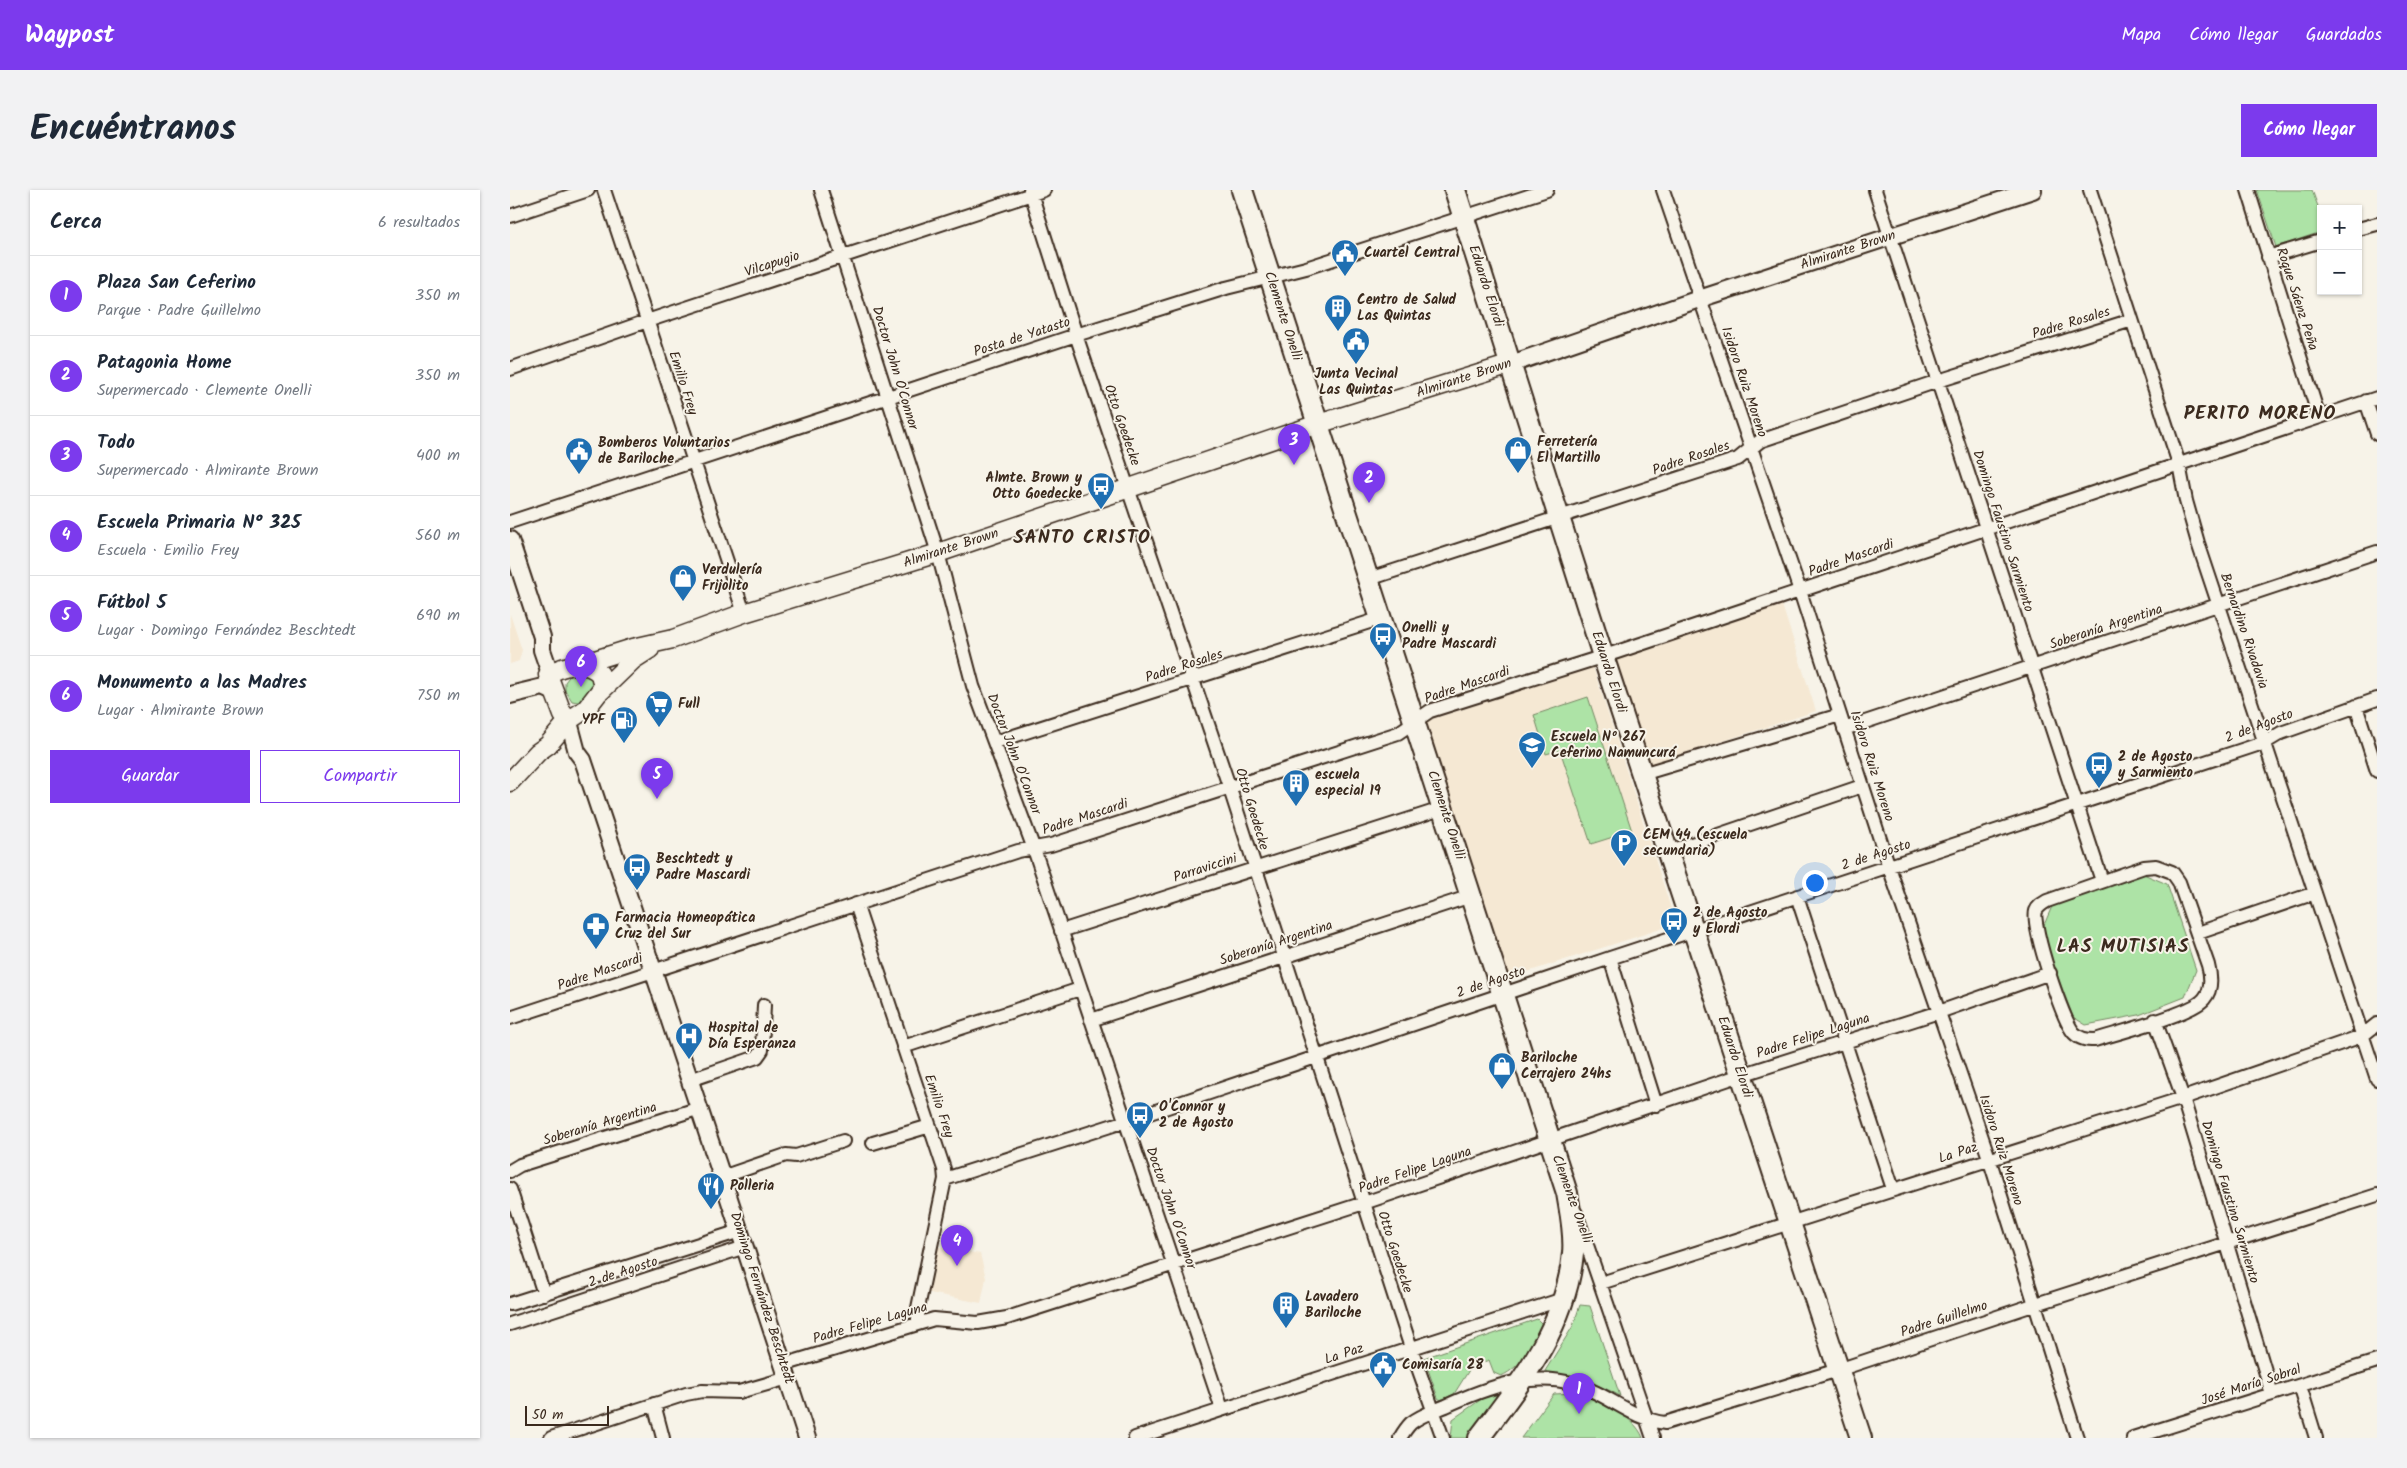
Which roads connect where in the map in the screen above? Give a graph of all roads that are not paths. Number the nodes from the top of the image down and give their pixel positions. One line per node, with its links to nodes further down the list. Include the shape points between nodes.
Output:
1 (588, 190): 14 (street)
2 (604, 190): 25 (street, Emilio Frey)
3 (821, 190): 20 (street, Doctor John O'Connor)
4 (1044, 190): 13 (street, Vilcapugio)
5 (1242, 190): 22 (main road, Clemente Onelli)
6 (1455, 190): 15 (main road, Eduardo Elordi)
7 (1547, 190): 15 (street, Posta de Yatasto)
8 (1663, 190): 23 (street, Isidoro Ruiz Moreno)
9 (1875, 190): 18 (street, Domingo Faustino Sarmiento)
10 (2033, 190): 18 (street, Almirante Brown)
11 (2090, 190): 24 (street, Bernardino Rivadavia)
12 (2248, 190): 21 (street, Roque Sáenz Peña)
13 (1031, 192): 20 (street, Vilcapugio); 26 (street, Otto Goedecke)
14 (510, 216)
15 (1464, 217): 22 (street, Posta de Yatasto); 27 (main road, Eduardo Elordi)
16 (2377, 224): 17 (street)
17 (2362, 228)
18 (1891, 236): 23 (street, Almirante Brown); 29 (street, Domingo Faustino Sarmiento)
19 (2317, 242): 21 (street)
20 (844, 257): 25 (street, Vilcapugio); 30 (street, Doctor John O'Connor)
21 (2268, 257): 32 (street, Roque Sáenz Peña)
22 (1271, 278): 26 (street, Posta de Yatasto, via 1226,288); 33 (main road, Clemente Onelli)
23 (1699, 299): 27 (street, Almirante Brown); 35 (street, Isidoro Ruiz Moreno)
24 (2132, 320): 29 (street, Padre Rosales); 37 (street, Bernardino Rivadavia)
25 (648, 321): 28 (street, Vilcapugio); 36 (street, Emilio Frey)
26 (1076, 335): 30 (street, Posta de Yatasto); 38 (street, Otto Goedecke)
27 (1511, 364): 33 (main road, Almirante Brown); 39 (main road, Eduardo Elordi)
28 (510, 369)
29 (1938, 381): 35 (street, Padre Rosales, via 1760,442); 41 (street, Domingo Faustino Sarmiento)
30 (888, 397): 36 (street, Posta de Yatasto); 44 (street, Doctor John O'Connor)
31 (2372, 400): 32 (street, Padre Mascardi); 34 (street)
32 (2319, 417): 37 (street, Padre Mascardi)
33 (1318, 424): 38 (main road, Almirante Brown); 45 (main road, Clemente Onelli)
34 (2377, 434)
35 (1751, 449): 39 (street, Padre Rosales, via 1738,459); 46 (street, Isidoro Ruiz Moreno)
36 (693, 460): 40 (street, Posta de Yatasto); 48 (street, Emilio Frey)
37 (2179, 464): 41 (street, Padre Mascardi); 47 (street, Bernardino Rivadavia, via 2189,510)
38 (1128, 490): 44 (main road, Almirante Brown); 55 (street, Otto Goedecke)
39 (1559, 518): 45 (street, Padre Rosales); 52 (main road, Eduardo Elordi)
40 (510, 522)
41 (1986, 527): 46 (street, Padre Mascardi); 54 (street, Domingo Faustino Sarmiento)
42 (510, 540): 50 (street)
43 (2377, 552): 47 (street, Soberanía Argentina)
44 (938, 553): 48 (main road, Almirante Brown); 67 (street, Doctor John O'Connor, via 973,686)
45 (1369, 579): 49 (main road, Clemente Onelli)
46 (1800, 591): 52 (street, Padre Mascardi); 63 (street, Isidoro Ruiz Moreno)
47 (2220, 604): 54 (street, Soberanía Argentina); 68 (street, Bernardino Rivadavia)
48 (744, 613): 51 (main road, Almirante Brown)
49 (1382, 618): 55 (street, Padre Rosales); 65 (main road, Clemente Onelli)
50 (542, 637): 53 (street, via 555,658); 56 (street, via 542,650)
51 (666, 641): 53 (main road, Almirante Brown); 58 (main road, Almirante Brown, via 633,660)
52 (1603, 656): 65 (street, Padre Mascardi, via 1430,711); 71 (main road, Eduardo Elordi)
53 (576, 665): 56 (main road, Almirante Brown); 58 (main road, via 591,667 600,674)
54 (2031, 668): 66 (street, Soberanía Argentina); 75 (street, Domingo Faustino Sarmiento)
55 (1193, 679): 67 (street, Padre Rosales); 73 (street, Otto Goedecke)
56 (551, 680): 57 (street); 59 (street, via 543,687); 64 (main road)
57 (510, 690)
58 (601, 691): 62 (main road, Almirante Brown)
59 (510, 695)
60 (2377, 699): 61 (street, 2 de Agosto)
61 (2356, 706): 68 (street, 2 de Agosto, via 2281,733); 70 (street)
62 (586, 709): 64 (main road, Almirante Brown); 69 (street, Domingo Fernández Beschtedt, via 579,729)
63 (1840, 715): 66 (street, Isidoro Ruiz Moreno); 71 (street)
64 (567, 719): 69 (street, Domingo Fernández Beschtedt, via 577,752); 72 (main road, Almirante Brown)
65 (1416, 722): 73 (street, Padre Mascardi, via 1398,733); 76 (main road, Clemente Onelli)
66 (1844, 729): 74 (street, Isidoro Ruiz Moreno)
67 (995, 742): 77 (street, Doctor John O'Connor)
68 (2266, 742): 75 (street, 2 de Agosto); 82 (street, Bernardino Rivadavia)
69 (583, 760): 91 (street, Domingo Fernández Beschtedt)
70 (2377, 771)
71 (1642, 774): 78 (main road, Eduardo Elordi)
72 (510, 782)
73 (1229, 786): 77 (street, Padre Mascardi); 80 (street, Otto Goedecke)
74 (1862, 786): 78 (street); 79 (street, Isidoro Ruiz Moreno)
75 (2077, 804): 79 (street, 2 de Agosto); 81 (street, Domingo Faustino Sarmiento)
76 (1444, 808): 80 (street, Parraviccini); 83 (main road, Clemente Onelli)
77 (1034, 848): 85 (street, Padre Mascardi); 86 (street, Doctor John O'Connor)
78 (1668, 852): 87 (main road, Eduardo Elordi)
79 (1889, 867): 84 (street, 2 de Agosto); 96 (street, Isidoro Ruiz Moreno)
80 (1254, 868): 86 (street, Parraviccini); 89 (street, Otto Goedecke)
81 (2102, 881): 88 (street, via 2144,867 2165,868 2179,882); 92 (street, via 2047,901 2036,911 2036,930)
82 (2315, 893): 88 (street); 101 (street, Bernardino Rivadavia)
83 (1472, 896): 89 (street, Soberanía Argentina); 94 (main road, Clemente Onelli)
84 (1796, 896): 87 (street, 2 de Agosto); 102 (street)
85 (856, 904): 91 (street, Padre Mascardi); 103 (street, Emilio Frey)
86 (1062, 931): 93 (street, Doctor John O'Connor)
87 (1694, 932): 90 (street, 2 de Agosto); 105 (main road, Eduardo Elordi)
88 (2198, 933): 99 (street, via 2211,976 2209,991 2197,1006)
89 (1284, 956): 98 (street, Soberanía Argentina); 104 (street, Otto Goedecke)
90 (1610, 958): 94 (street, 2 de Agosto); 109 (street)
91 (653, 970): 97 (street, Padre Mascardi); 107 (street, Domingo Fernández Beschtedt)
92 (2050, 973): 96 (street, Padre Felipe Laguna); 99 (street, via 2069,1027 2080,1038 2094,1040)
93 (1080, 988): 98 (street, Doctor John O'Connor); 103 (street)
94 (1504, 994): 104 (street, 2 de Agosto); 113 (main road, Clemente Onelli)
95 (764, 1005): 107 (street, via 762,1050 757,1057)
96 (1939, 1012): 102 (street, Padre Felipe Laguna); 116 (street, Isidoro Ruiz Moreno)
97 (510, 1018)
98 (1090, 1020): 111 (street, Doctor John O'Connor)
99 (2155, 1020): 108 (street, Domingo Faustino Sarmiento)
100 (2377, 1024): 101 (street, La Paz)
101 (2362, 1036): 106 (street, Bernardino Rivadavia); 108 (street, La Paz)
102 (1844, 1042): 105 (street, Padre Felipe Laguna); 121 (street)
103 (903, 1047): 112 (street, Emilio Frey)
104 (1316, 1057): 111 (street, 2 de Agosto); 124 (street, Otto Goedecke)
105 (1741, 1075): 109 (street, Padre Felipe Laguna); 125 (main road, Eduardo Elordi)
106 (2377, 1079)
107 (690, 1080): 110 (street, Domingo Fernández Beschtedt)
108 (2183, 1098): 116 (street, La Paz); 127 (street, Domingo Faustino Sarmiento)
109 (1656, 1105): 113 (street, Padre Felipe Laguna)
110 (700, 1108): 117 (street, Soberanía Argentina, via 520,1165); 118 (street, Domingo Fernández Beschtedt)
111 (1126, 1121): 119 (street, 2 de Agosto); 129 (street, Doctor John O'Connor)
112 (930, 1126): 115 (street); 119 (street, Emilio Frey)
113 (1551, 1140): 122 (main road, Clemente Onelli); 124 (street, Padre Felipe Laguna)
114 (844, 1141): 118 (street, via 796,1156 786,1155)
115 (873, 1143)
116 (1989, 1158): 121 (street, La Paz); 134 (street, Isidoro Ruiz Moreno)
117 (510, 1171)
118 (722, 1176): 126 (street, Domingo Fernández Beschtedt)
119 (945, 1179): 135 (street, Emilio Frey, via 918,1308)
120 (510, 1189): 131 (street)
121 (1893, 1189): 125 (street, La Paz)
122 (1567, 1193): 130 (street, Clemente Onelli, via 1581,1222); 132 (main road, via 1573,1252)
123 (2377, 1195): 127 (street, Padre Guillelmo)
124 (1364, 1204): 129 (street, Padre Felipe Laguna); 137 (street, Otto Goedecke)
125 (1790, 1222): 130 (street, La Paz); 139 (main road, Eduardo Elordi)
126 (740, 1231): 128 (street, Domingo Fernández Beschtedt); 131 (street, 2 de Agosto)
127 (2228, 1244): 134 (street, Padre Guillelmo); 143 (street, Domingo Faustino Sarmiento)
128 (746, 1247): 136 (street, 2 de Agosto); 140 (street, Domingo Fernández Beschtedt)
129 (1174, 1263): 135 (street, Padre Felipe Laguna, via 1007,1318 978,1323 945,1319); 145 (street, Doctor John O'Connor)
130 (1601, 1283): 147 (street, Clemente Onelli)
131 (544, 1294): 133 (street, 2 de Agosto)
132 (1563, 1299): 137 (street, La Paz); 141 (main road, via 1544,1346)
133 (510, 1304)
134 (2036, 1304): 139 (street, Padre Guillelmo); 158 (street, Isidoro Ruiz Moreno)
135 (918, 1323): 140 (street, Padre Felipe Laguna)
136 (510, 1324)
137 (1410, 1348): 145 (street, La Paz); 146 (street, Otto Goedecke)
138 (2377, 1361): 142 (street, José María Sobral)
139 (1838, 1370): 147 (street, Padre Guillelmo, via 1665,1423); 157 (main road, Eduardo Elordi)
140 (786, 1372): 144 (street, Padre Felipe Laguna, via 748,1391 702,1391); 151 (street, Domingo Fernández Beschtedt)
141 (1522, 1381): 146 (street, Padre Guillelmo, via 1482,1390); 147 (street, Padre Guillelmo, via 1559,1380 1575,1384); 155 (main road)
142 (2300, 1386): 143 (street, José María Sobral); 160 (street)
143 (2272, 1394): 148 (street, José María Sobral)
144 (654, 1404): 149 (street, Padre Felipe Laguna); 150 (street)
145 (1222, 1409): 152 (street, La Paz)
146 (1434, 1411): 153 (street, Padre Guillelmo, via 1410,1424); 154 (street, Otto Goedecke)
147 (1648, 1421): 156 (street, Clemente Onelli)
148 (2148, 1436): 159 (street, José María Sobral)
149 (551, 1438)
150 (663, 1438)
151 (807, 1438)
152 (1135, 1438)
153 (1400, 1438)
154 (1443, 1438)
155 (1479, 1438)
156 (1653, 1438)
157 (1861, 1438)
158 (2077, 1438)
159 (2133, 1438)
160 (2316, 1438)

